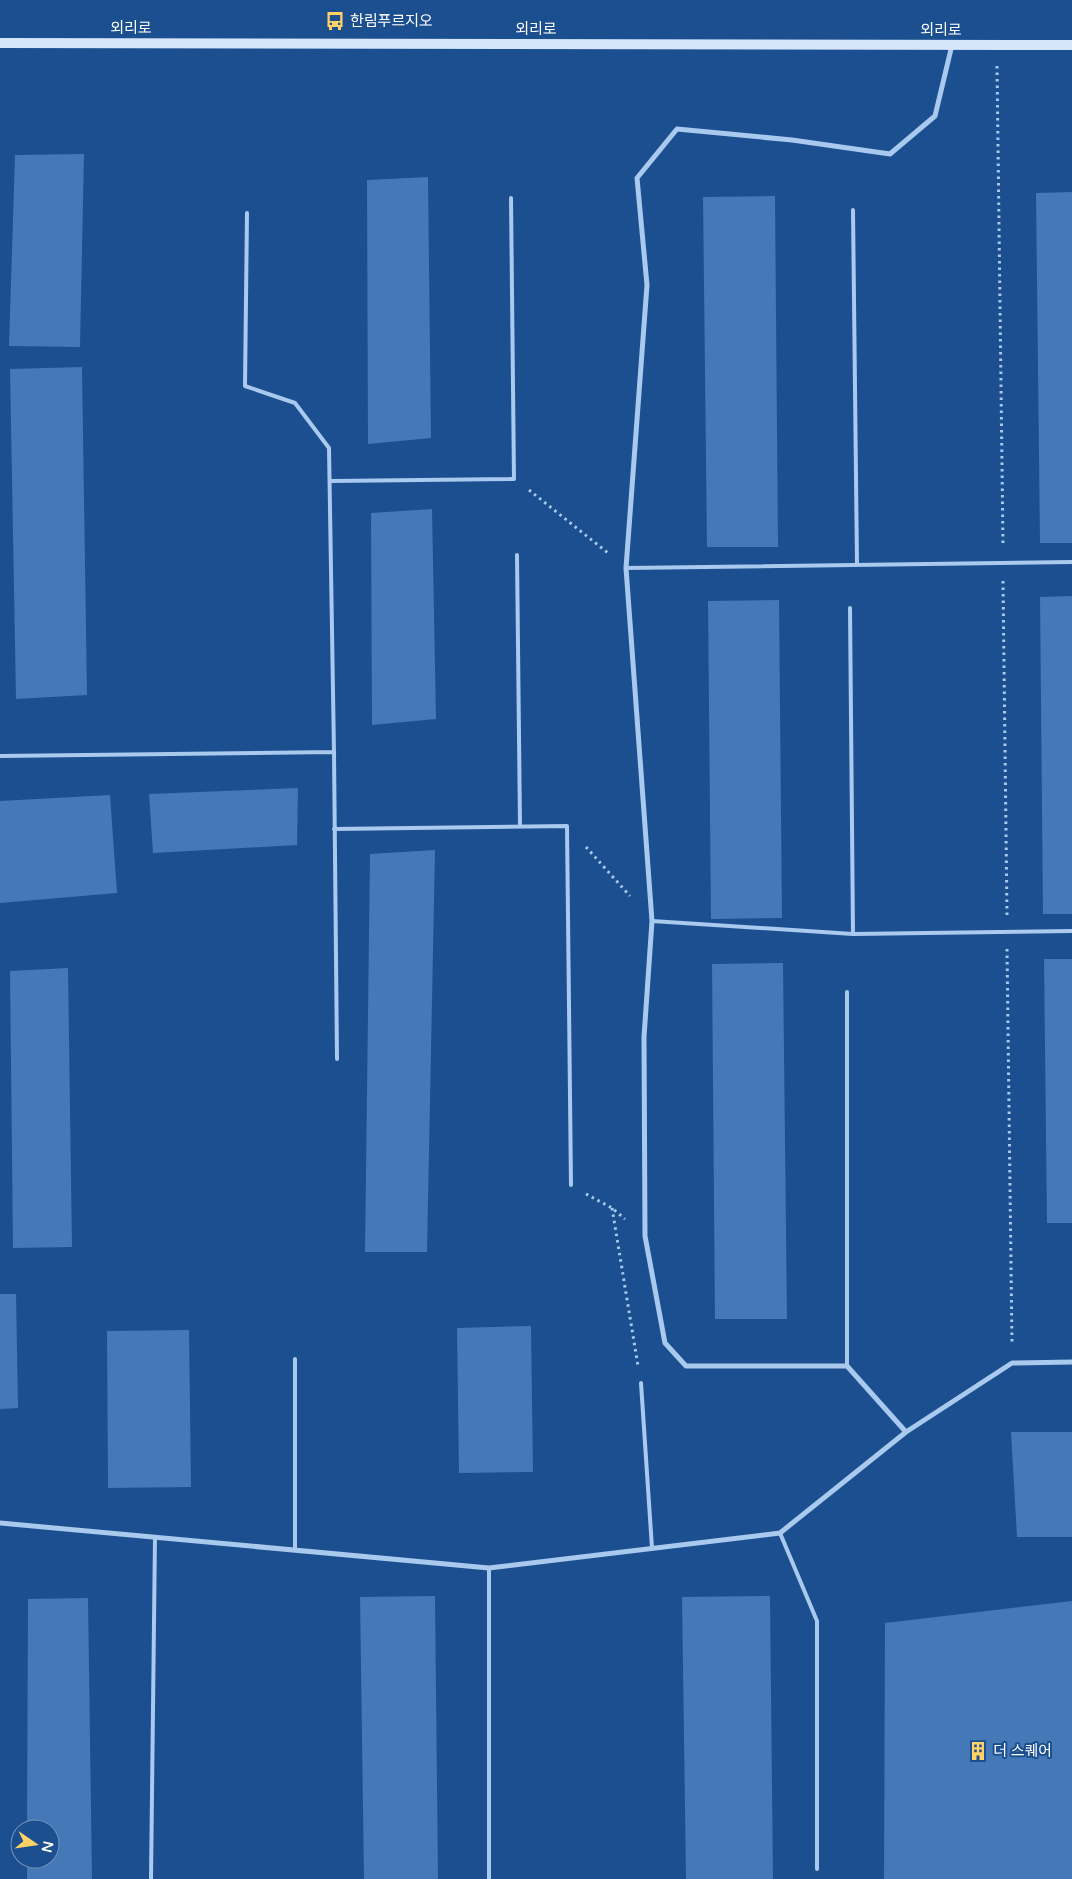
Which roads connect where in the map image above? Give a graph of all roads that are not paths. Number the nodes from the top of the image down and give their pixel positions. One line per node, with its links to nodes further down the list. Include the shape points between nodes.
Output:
1 (0, 43): 2 (street, 외리로)
2 (952, 45): 3 (street, 외리로); 11 (street, via 935,116 890,154 792,140 677,130 637,178 647,285)
3 (1072, 46)
4 (511, 198): 7 (lane, via 514,479)
5 (853, 210): 10 (lane)
6 (247, 213): 7 (lane, via 245,386 295,403 329,448)
7 (330, 481): 13 (lane)
8 (517, 555): 15 (lane)
9 (1072, 562): 10 (lane)
10 (857, 565): 11 (lane)
11 (626, 568): 17 (street)
12 (850, 608): 19 (lane)
13 (334, 752): 14 (lane); 16 (lane)
14 (0, 756)
15 (520, 826): 16 (lane); 22 (lane, via 567,826)
16 (334, 829): 21 (lane)
17 (652, 920): 19 (lane); 25 (street, via 644,1037 645,1236 665,1343 686,1366)
18 (1072, 931): 19 (lane)
19 (853, 934)
20 (848, 992): 25 (lane)
21 (337, 1059)
22 (571, 1184)
23 (295, 1359): 32 (lane)
24 (1072, 1362): 27 (street, via 1012,1363)
25 (847, 1366): 27 (street)
26 (641, 1382): 31 (lane)
27 (906, 1432): 29 (street)
28 (0, 1523): 30 (street)
29 (780, 1533): 31 (street); 34 (lane, via 817,1621)
30 (155, 1537): 32 (street); 35 (lane)
31 (652, 1548): 33 (street)
32 (295, 1550): 33 (street)
33 (489, 1568): 36 (lane)
34 (817, 1868)
35 (151, 1879)
36 (489, 1879)

